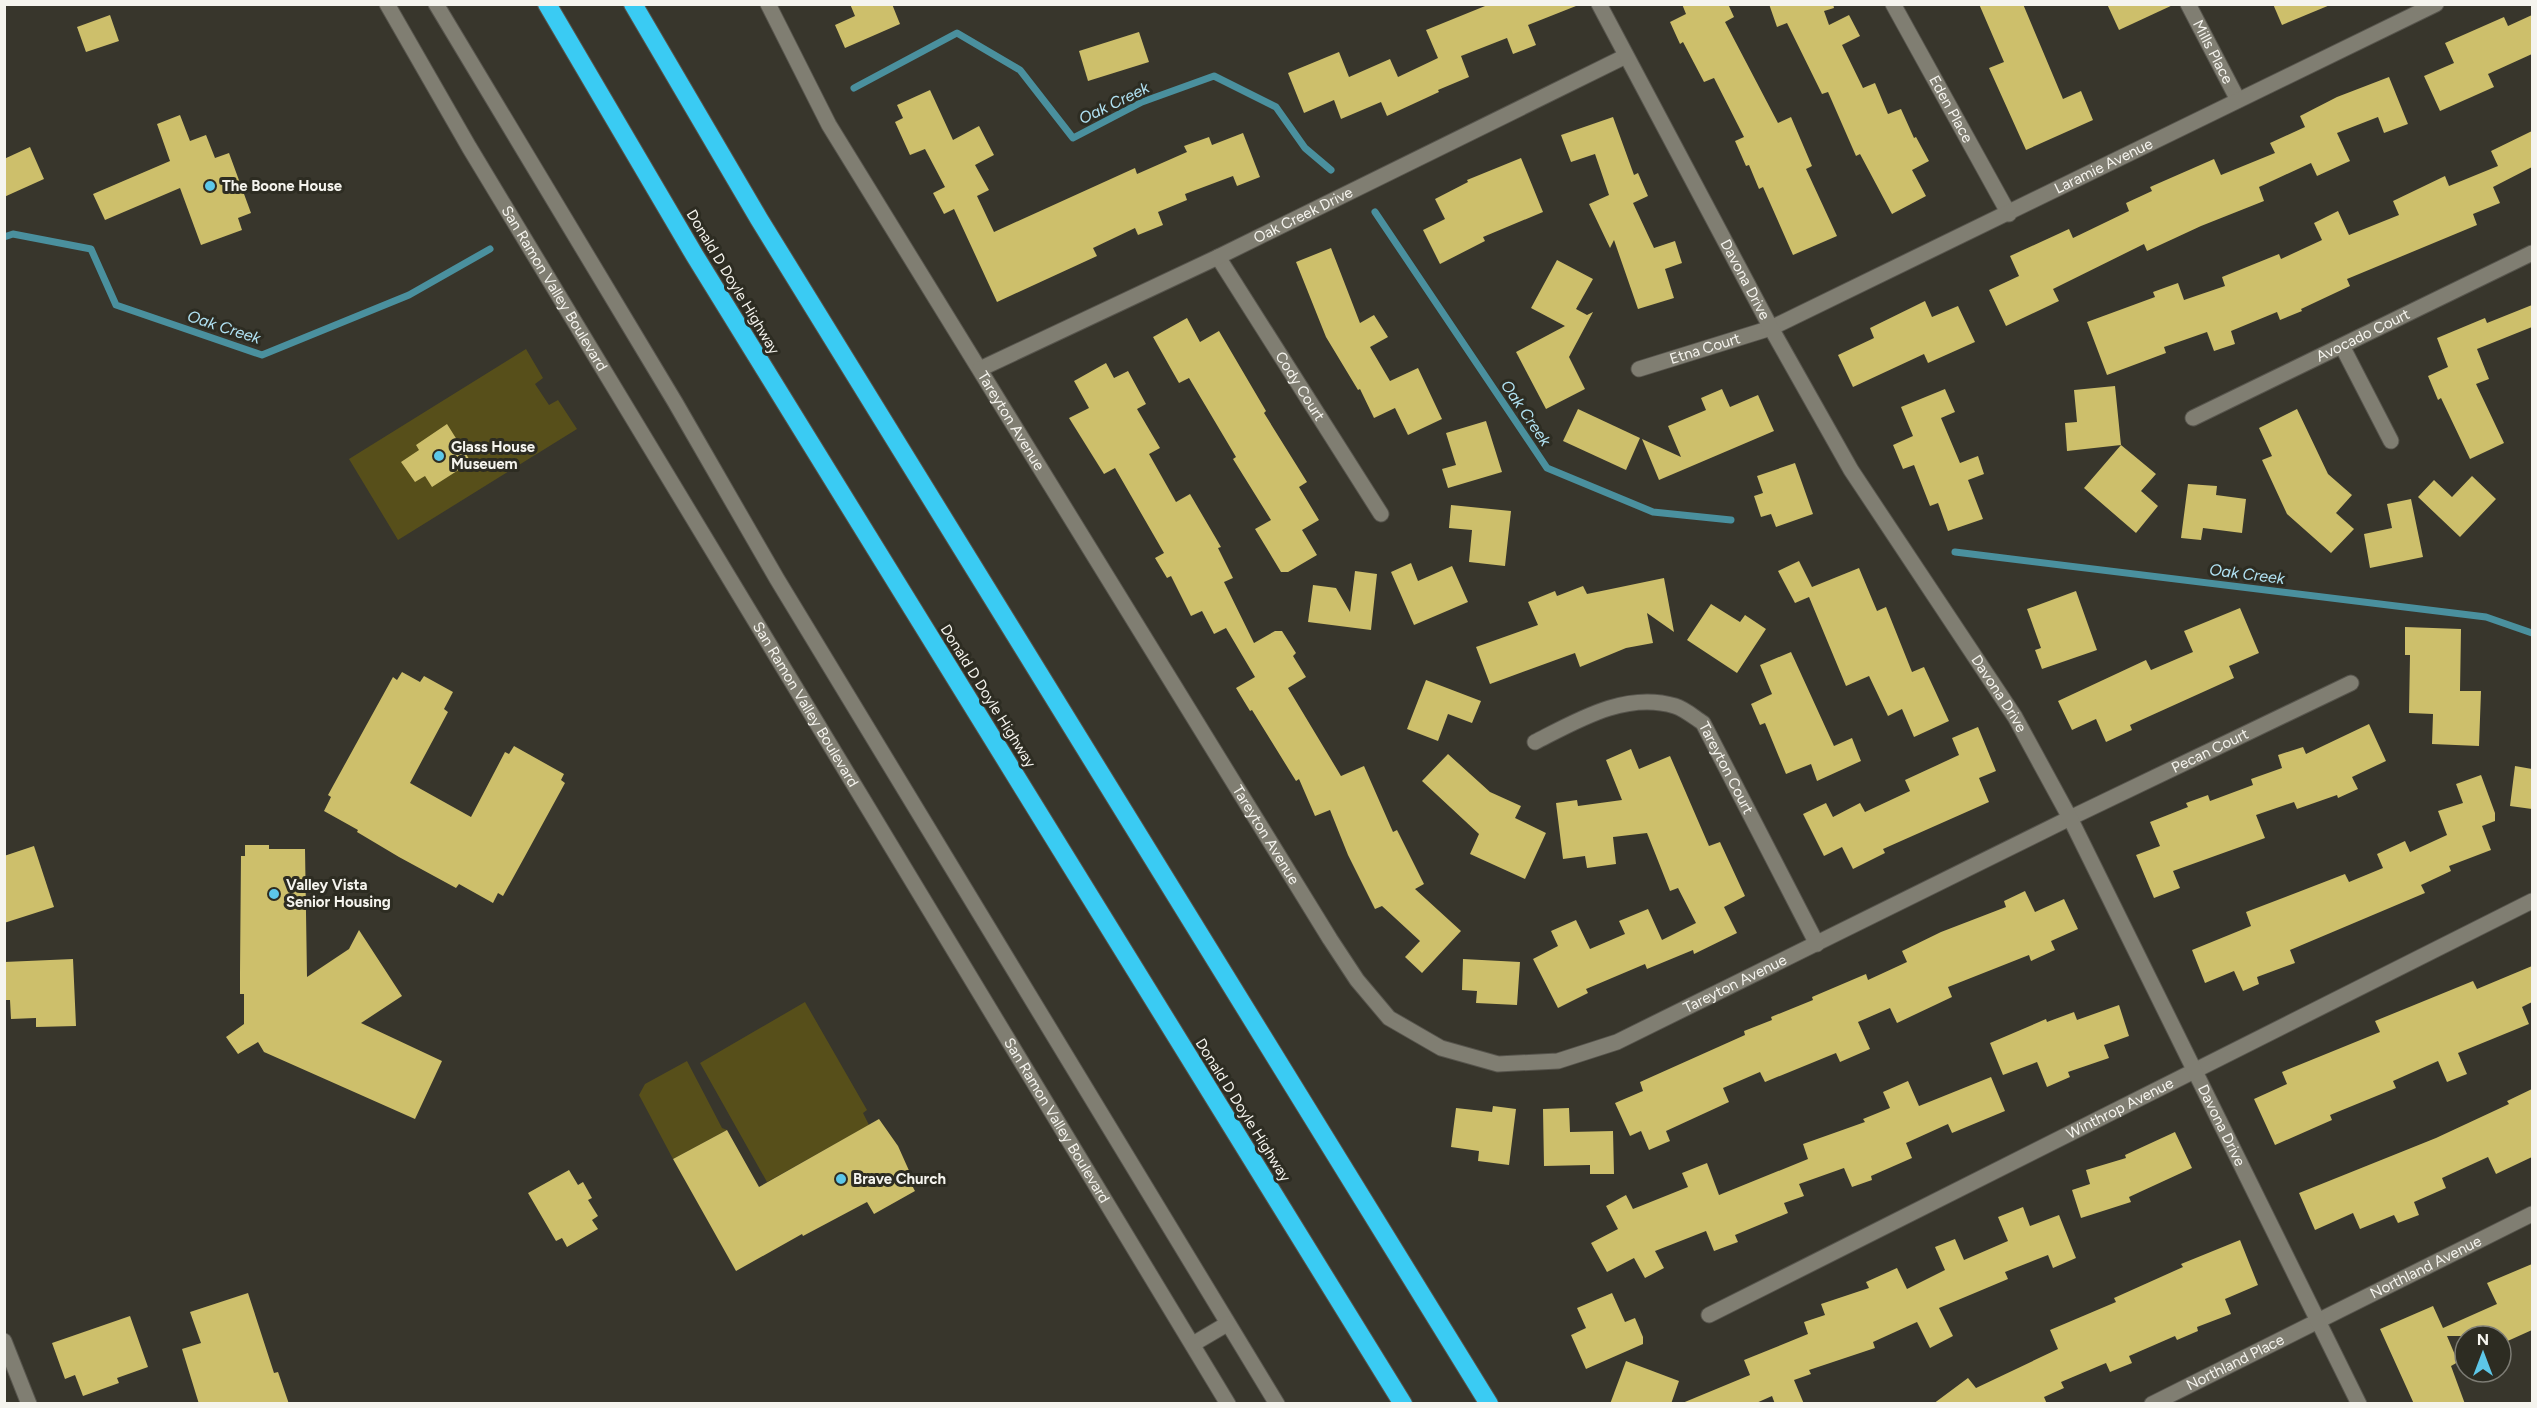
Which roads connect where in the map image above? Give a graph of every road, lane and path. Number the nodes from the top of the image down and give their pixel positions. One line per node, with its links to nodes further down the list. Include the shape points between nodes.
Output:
1 (387, 4): 33 (street, San Ramon Valley Boulevard, via 468,147)
2 (436, 4): 31 (street, via 777,579)
3 (547, 4): 37 (highway, Donald D Doyle Highway, via 707,276)
4 (633, 4): 38 (highway, via 759,219)
5 (768, 4): 17 (street, Tareyton Avenue, via 829,125)
6 (1599, 4): 10 (street, Davona Drive)
7 (1893, 4): 12 (street, Eden Place)
8 (2188, 4): 11 (street, Mills Place)
9 (2436, 4): 11 (street, Laramie Avenue)
10 (1626, 56): 14 (street, Oak Creek Drive); 15 (street, Davona Drive)
11 (2238, 100): 12 (street, Laramie Avenue)
12 (2009, 214): 15 (street, Laramie Avenue)
13 (2532, 253): 16 (street, Avocado Court)
14 (1218, 257): 17 (street, Oak Creek Drive); 21 (street, Cody Court)
15 (1771, 328): 18 (street, Etna Court); 24 (street, Davona Drive, via 1851,470 2015,717)
16 (2342, 346): 19 (street, Avocado Court); 20 (street)
17 (980, 369): 26 (street, Tareyton Avenue, via 1330,939 1389,1018 1441,1048 1498,1064 1558,1061 1617,1042)
18 (1639, 369)
19 (2193, 418)
20 (2391, 441)
21 (1382, 514)
22 (2351, 683): 24 (street, Pecan Court)
23 (1535, 742): 26 (street, Tareyton Court, via 1581,718 1631,701 1676,706 1703,723)
24 (2070, 818): 26 (street, Tareyton Avenue); 27 (street, Davona Drive)
25 (2532, 901): 27 (street, Winthrop Avenue)
26 (1816, 944)
27 (2194, 1072): 29 (street, Winthrop Avenue); 30 (street, Davona Drive)
28 (2532, 1214): 30 (street, Northland Avenue)
29 (1708, 1315)
30 (2318, 1319): 39 (street, Northland Place); 40 (street, Davona Drive)
31 (1227, 1324): 33 (street); 36 (street)
32 (4, 1341): 34 (street)
33 (1193, 1344): 35 (street, San Ramon Valley Boulevard)
34 (29, 1404)
35 (1228, 1404)
36 (1277, 1404)
37 (1403, 1404)
38 (1489, 1404)
39 (2152, 1404)
40 (2359, 1404)

